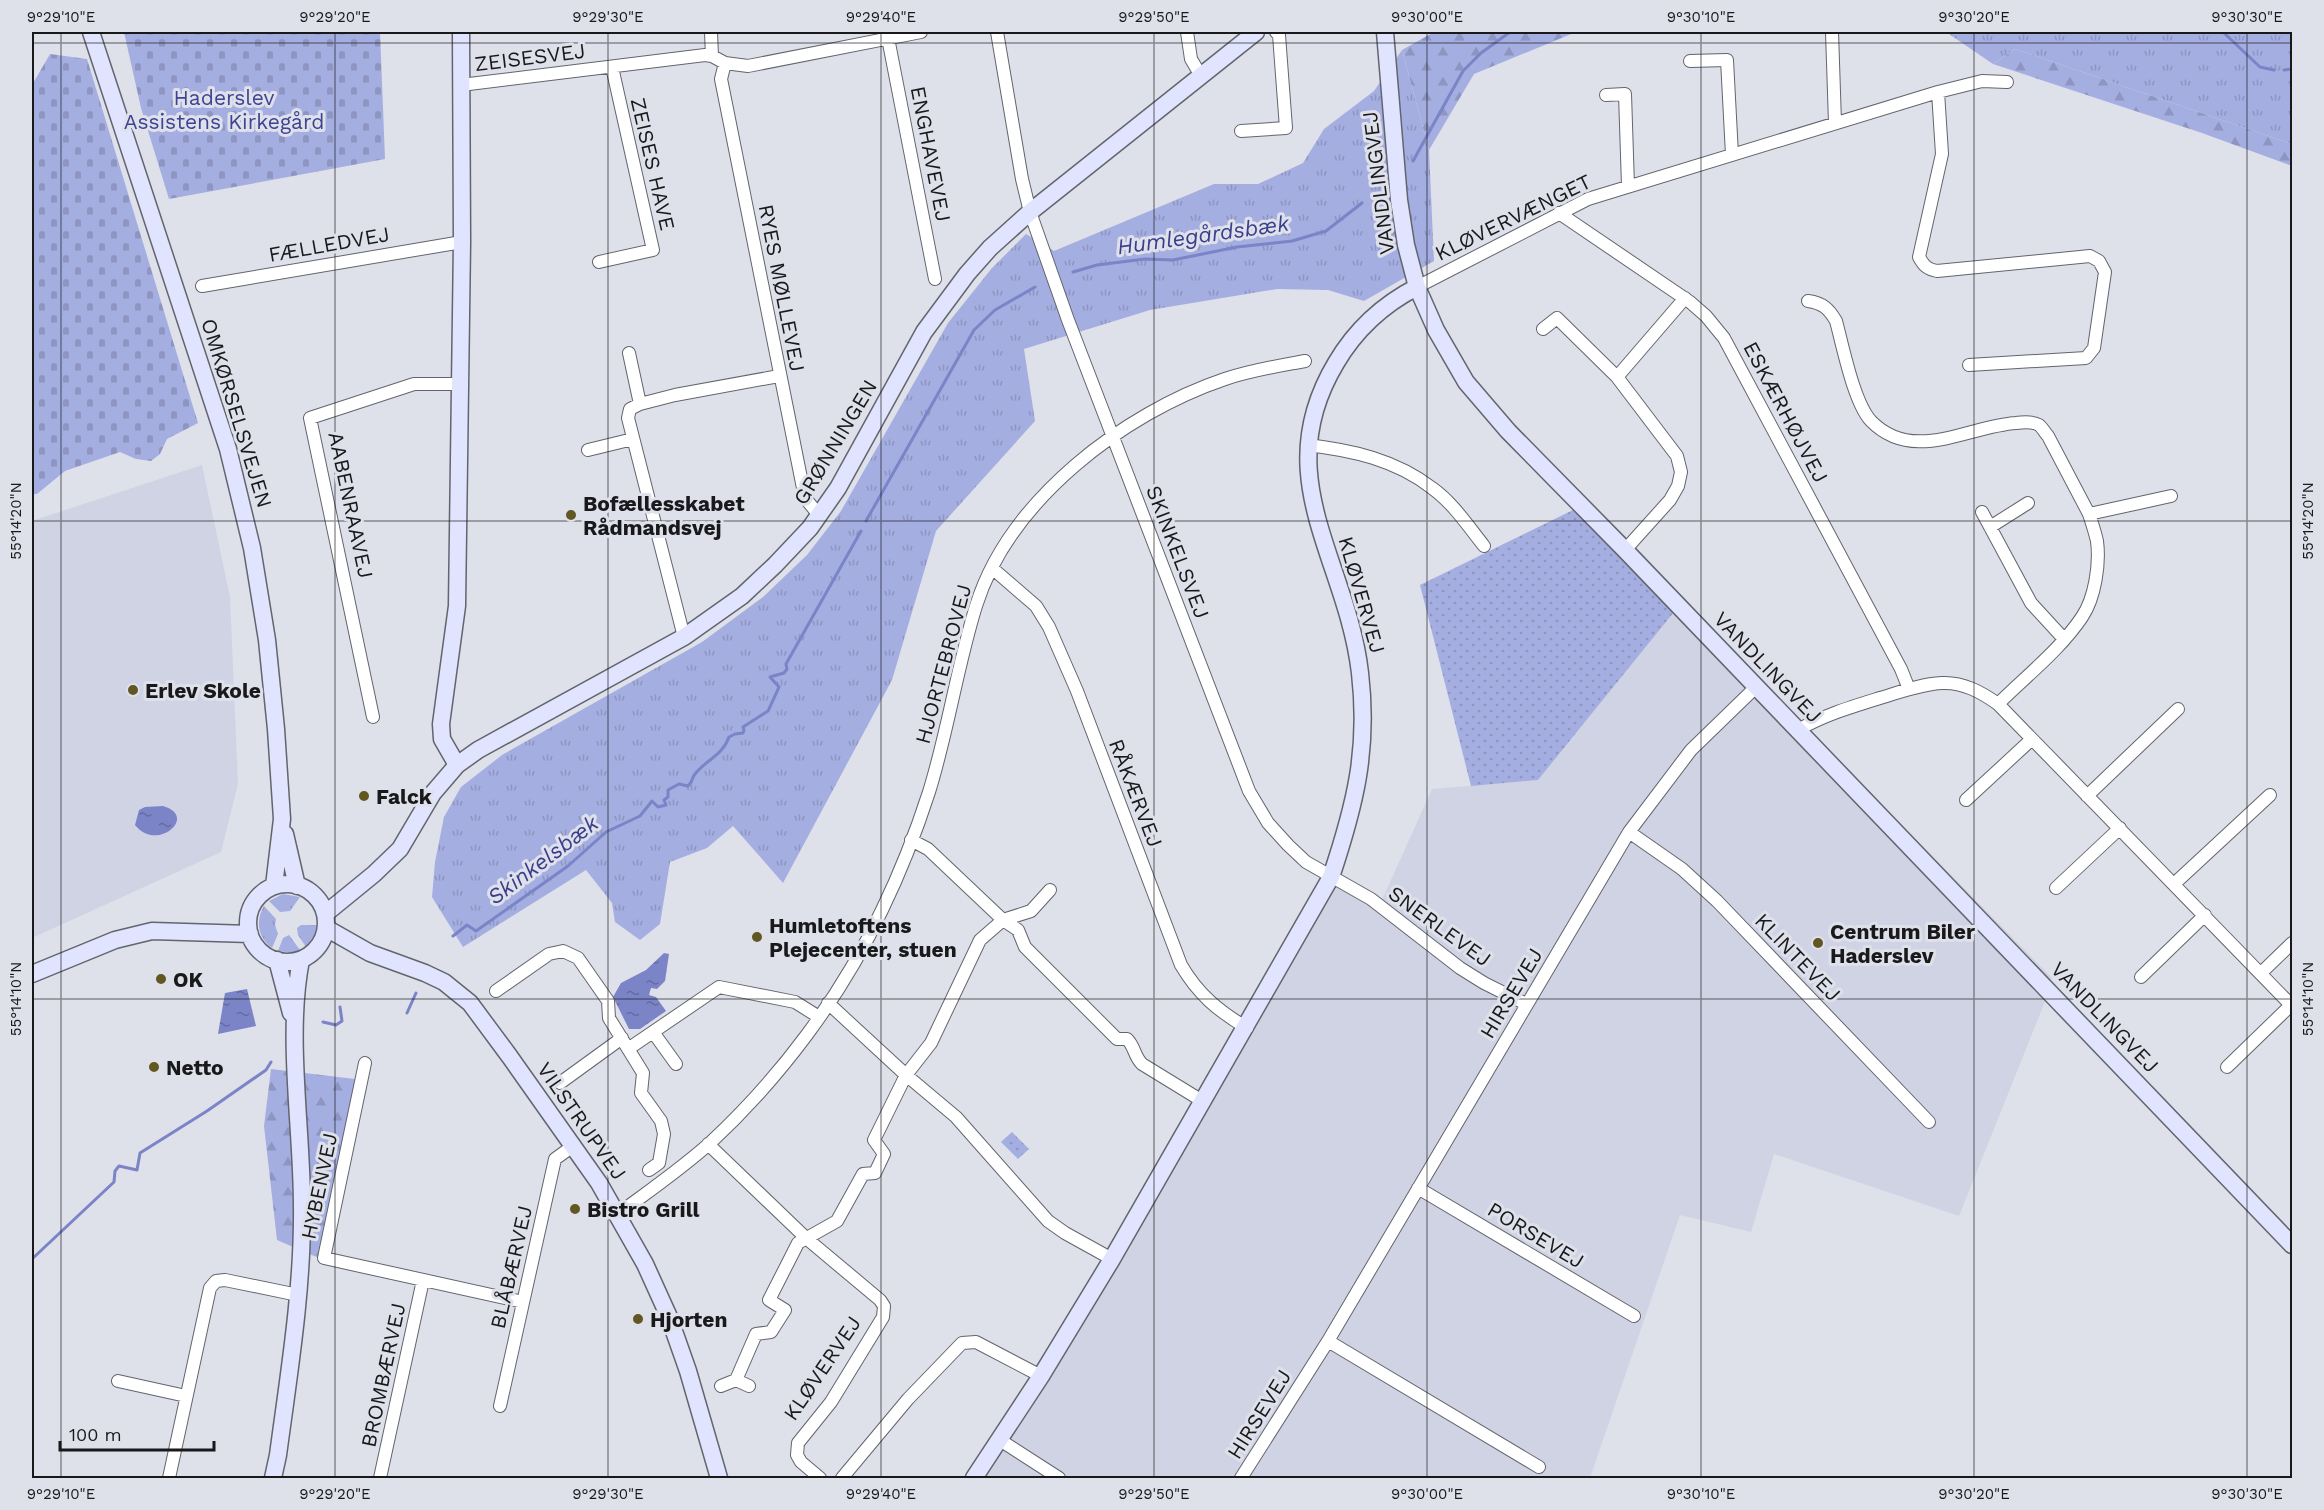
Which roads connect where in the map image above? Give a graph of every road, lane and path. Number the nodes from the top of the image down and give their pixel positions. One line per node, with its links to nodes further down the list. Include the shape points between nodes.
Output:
1 (91, 32): 68 (street, OMKØRSELSVEJEN, via 228,449 252,548 267,640)
2 (461, 32): 18 (street)
3 (711, 32): 12 (street)
4 (921, 32): 11 (street)
5 (997, 32): 25 (street, SKINKELSVEJ)
6 (1187, 32): 16 (street, via 1191,59)
7 (1256, 32): 16 (street, GRØNNINGEN)
8 (1276, 32): 22 (street, via 1286,129)
9 (1385, 32): 31 (street, VANDLINGVEJ, via 1399,200)
10 (1832, 32): 21 (street)
11 (888, 38): 14 (street, via 748,66); 29 (street, ENGHAVEVEJ)
12 (712, 56): 14 (street); 15 (street, ZEISESVEJ)
13 (1689, 61): 23 (street, via 1727,60)
14 (725, 63): 38 (street, RYES MØLLEVEJ, via 721,79)
15 (612, 67): 18 (street, ZEISESVEJ); 28 (street, ZEISES HAVE, via 653,250)
16 (1201, 76): 25 (street, GRØNNINGEN)
17 (2007, 82): 19 (street, KLØVERVÆNGET, via 1982,81)
18 (461, 85): 27 (street)
19 (1938, 92): 21 (street, KLØVERVÆNGET); 37 (street, via 1942,154 1919,257 1924,266 1937,271 2090,256 2099,261 2105,272 2094,348 2086,358)
20 (1606, 95): 24 (street, via 1626,94)
21 (1835, 123): 23 (street, KLØVERVÆNGET)
22 (1241, 131)
23 (1732, 155): 24 (street, KLØVERVÆNGET)
24 (1628, 186): 26 (street, KLØVERVÆNGET)
25 (1030, 212): 42 (street, SKINKELSVEJ); 49 (street, GRØNNINGEN, via 990,248 942,306 838,488)
26 (1558, 213): 31 (street, KLØVERVÆNGET); 32 (street, ESKÆRHØJVEJ)
27 (462, 242): 30 (street, FÆLLEDVEJ); 40 (street)
28 (599, 262)
29 (935, 279)
30 (202, 286)
31 (1418, 287): 44 (street, KLØVERVEJ, via 1380,310 1356,334 1327,378); 53 (street, VANDLINGVEJ, via 1436,330 1466,382 1508,431)
32 (1685, 298): 39 (street); 58 (street, ESKÆRHØJVEJ, via 1724,338)
33 (1808, 302): 50 (street, via 1819,303 1836,321 1859,403 1870,420 1906,441 1926,442 2009,423 2039,426)
34 (1543, 329): 39 (street, via 1557,318)
35 (629, 353): 41 (street)
36 (1305, 361): 42 (street, HJORTEBROVEJ, via 1226,379 1185,394 1149,412)
37 (1969, 365)
38 (779, 376): 41 (street); 49 (street, RYES MØLLEVEJ, via 805,498)
39 (1617, 377): 53 (street, via 1677,456 1681,472 1670,500)
40 (460, 384): 61 (street, AABENRAAVEJ, via 414,384 310,418); 64 (street, via 457,606 441,724 442,739)
41 (640, 404): 43 (street, via 630,409 628,418)
42 (1113, 437): 54 (street, HJORTEBROVEJ, via 1071,468 1041,498 1014,530); 72 (street, SKINKELSVEJ, via 1249,791 1268,823 1288,846)
43 (633, 439): 45 (street); 55 (street)
44 (1307, 445): 52 (street, via 1367,455 1399,467 1432,488); 72 (street, KLØVERVEJ, via 1309,489 1346,606 1360,671 1362,707 1357,790)
45 (588, 450)
46 (2171, 496): 50 (street)
47 (2028, 503): 51 (street)
48 (1982, 512): 51 (street)
49 (819, 514): 55 (street, GRØNNINGEN, via 775,566 742,596)
50 (2090, 514): 56 (street, via 2097,541 2097,568 2083,616)
51 (1990, 527): 56 (street, via 2031,603)
52 (1484, 546)
53 (1626, 550): 57 (street, VANDLINGVEJ)
54 (992, 568): 71 (street, HJORTEBROVEJ, via 976,604 929,791); 99 (street, RÅKÆRVEJ, via 1036,606 1049,627 1181,965 1203,997)
55 (684, 637): 64 (street, GRØNNINGEN)
56 (2064, 639): 59 (street)
57 (1756, 687): 62 (street, VANDLINGVEJ); 70 (street, HIRSEVEJ, via 1691,750)
58 (1909, 689): 59 (street, via 1942,683 1960,685); 62 (street, via 1821,717)
59 (1998, 704): 63 (street)
60 (2178, 709): 66 (street)
61 (373, 717)
62 (1798, 730): 115 (street, VANDLINGVEJ)
63 (2032, 739): 66 (street); 67 (street)
64 (457, 765): 73 (street, GRØNNINGEN, via 434,793 400,849)
65 (2270, 795): 74 (street)
66 (2087, 796): 69 (street)
67 (1966, 800)
68 (282, 819): 75 (street, OMKØRSELSVEJEN); 76 (street, OMKØRSELSVEJEN)
69 (2120, 828): 74 (street); 77 (street)
70 (1629, 832): 96 (street, HIRSEVEJ); 108 (street, KLINTEVEJ, via 1682,868 1717,901)
71 (912, 840): 82 (street, via 928,849); 95 (street, HJORTEBROVEJ, via 859,955)
72 (1331, 878): 96 (street, SNERLEVEJ, via 1371,899 1460,968); 99 (street, KLØVERVEJ)
73 (366, 880): 79 (street, GRØNNINGEN); 83 (street, GRØNNINGEN)
74 (2174, 884): 80 (street)
75 (274, 886): 76 (street); 81 (street, via 258,898)
76 (297, 886): 79 (street)
77 (2056, 888)
78 (1050, 890): 82 (street, via 1031,911)
79 (317, 898): 83 (street)
80 (2205, 915): 91 (street); 93 (street)
81 (249, 916): 84 (street); 85 (street)
82 (1003, 920): 105 (street, via 980,940 931,1042); 107 (street, via 1018,930 1025,947 1117,1039 1127,1039 1142,1064)
83 (326, 921): 87 (street); 88 (street, VILSTRUPVEJ)
84 (179, 930): 85 (street); 92 (street, via 152,931 115,940)
85 (250, 934): 89 (street, via 257,948)
86 (2292, 943): 91 (street)
87 (320, 945): 88 (street, VILSTRUPVEJ); 90 (street)
88 (370, 953): 110 (street, VILSTRUPVEJ, via 444,982 470,1003)
89 (277, 960): 90 (street); 98 (street)
90 (301, 960): 98 (street)
91 (2261, 973): 104 (street, via 2291,1005)
92 (32, 974)
93 (2141, 977)
94 (496, 991): 101 (street, via 549,954 563,951 578,958 608,1001 609,1018)
95 (828, 1003): 97 (street, HJORTEBROVEJ); 105 (street)
96 (1526, 1004): 112 (street, HIRSEVEJ)
97 (819, 1017): 100 (street, via 795,1002 719,987); 109 (street, HJORTEBROVEJ, via 746,1108)
98 (294, 1025): 118 (street, via 302,1186)
99 (1246, 1028): 107 (street, KLØVERVEJ)
100 (653, 1032): 101 (street); 103 (street)
101 (625, 1044): 106 (street); 111 (street, via 643,1073 641,1093 661,1121 664,1134 658,1163)
102 (365, 1063): 117 (street, HYBENVEJ, via 324,1258)
103 (676, 1064)
104 (2227, 1067)
105 (906, 1075): 114 (street, via 874,1140 884,1154 875,1173 863,1174 837,1221); 116 (street, via 956,1117 1048,1221)
106 (560, 1083)
107 (1204, 1102): 116 (street, KLØVERVEJ)
108 (1929, 1122)
109 (708, 1144): 113 (street, HJORTEBROVEJ); 114 (street)
110 (573, 1146): 113 (street, VILSTRUPVEJ); 119 (street, BLÅBÆRVEJ, via 555,1159)
111 (649, 1170)
112 (1418, 1188): 120 (street, PORSEVEJ); 121 (street, HIRSEVEJ)
113 (618, 1214): 134 (street, VILSTRUPVEJ, via 669,1317)
114 (806, 1238): 123 (street, via 798,1243 769,1300 785,1310 771,1332 756,1334); 135 (street, KLØVERVEJ, via 884,1306 883,1317 831,1402 798,1443 801,1462)
115 (2292, 1245)
116 (1112, 1259): 122 (street, KLØVERVEJ)
117 (423, 1280): 119 (street, HYBENVEJ); 133 (street, BROMBÆRVEJ)
118 (298, 1295): 127 (street, via 216,1281 210,1288); 132 (street)
119 (523, 1302): 128 (street, BLÅBÆRVEJ)
120 (1634, 1316)
121 (1328, 1341): 130 (street); 139 (street, HIRSEVEJ)
122 (1041, 1376): 129 (street, KLØVERVEJ); 136 (street, via 976,1342 962,1343 908,1399)
123 (736, 1380): 125 (street); 126 (street)
124 (118, 1381): 127 (street)
125 (721, 1386)
126 (749, 1386)
127 (186, 1396): 131 (street)
128 (500, 1406)
129 (1000, 1440): 137 (street, KLØVERVEJ); 138 (street)
130 (1539, 1467)
131 (169, 1479)
132 (273, 1479)
133 (380, 1479)
134 (719, 1479)
135 (820, 1479)
136 (842, 1479)
137 (974, 1479)
138 (1059, 1479)
139 (1241, 1479)

